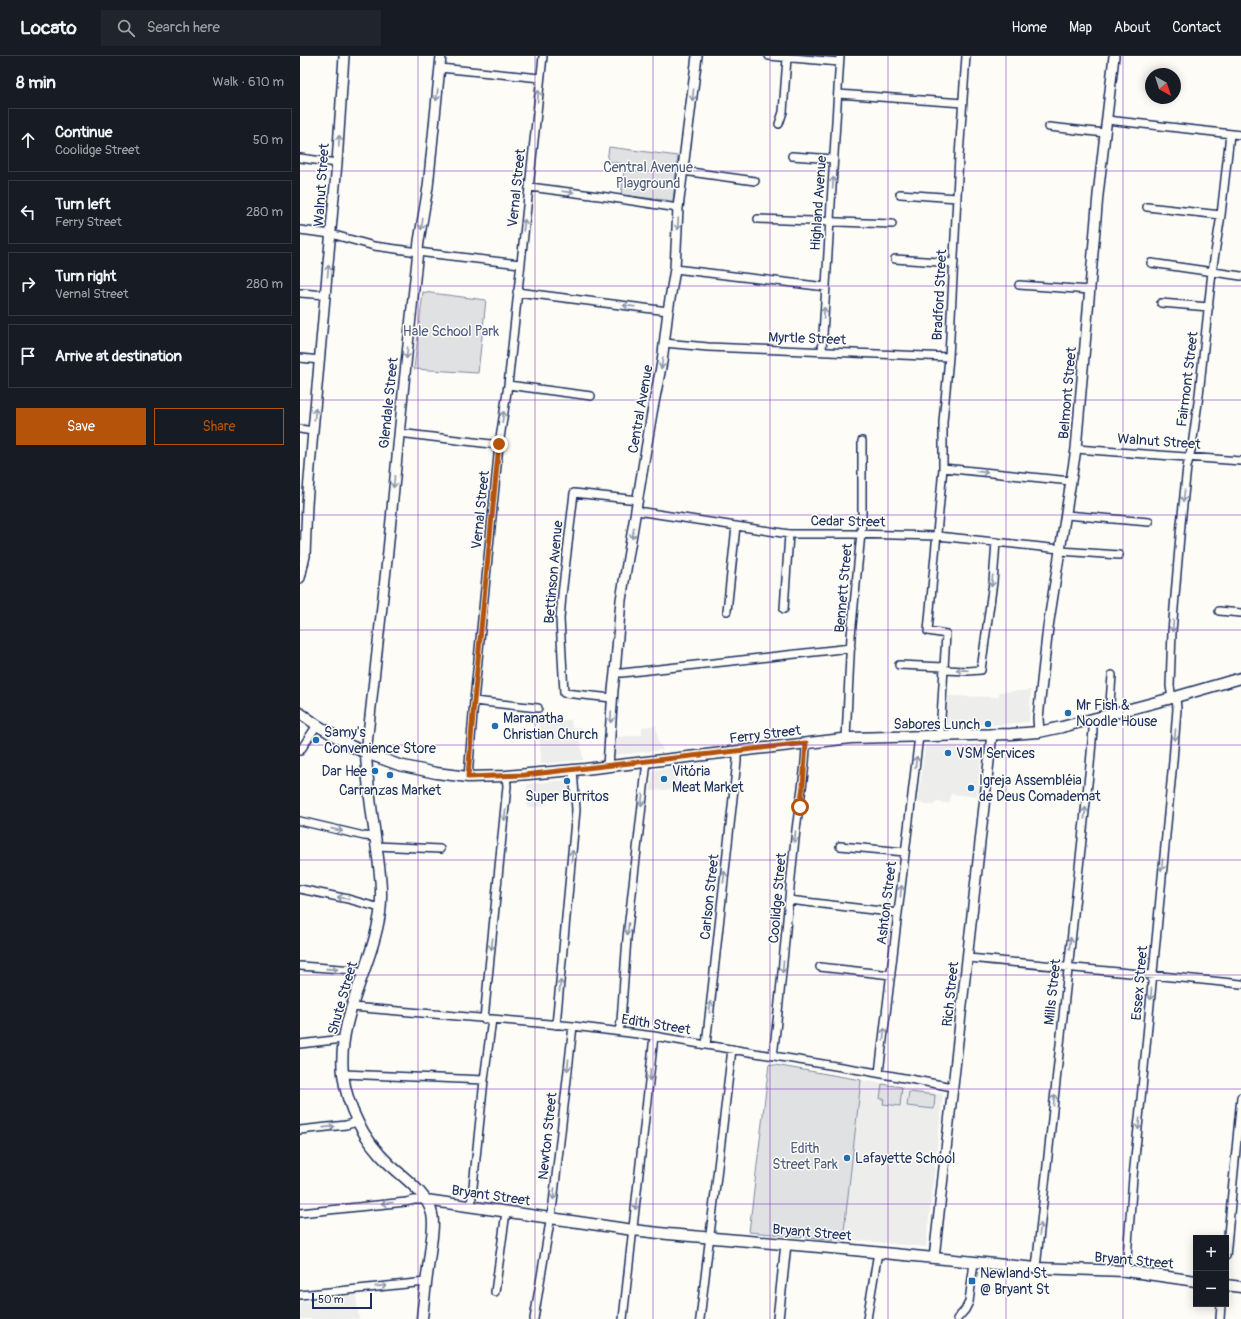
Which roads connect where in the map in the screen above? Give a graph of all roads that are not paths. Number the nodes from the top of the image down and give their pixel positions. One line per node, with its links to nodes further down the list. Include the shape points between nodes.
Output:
1 (344, 56): 23 (street, Walnut Street, one-way to 1)
2 (441, 56): 10 (street, Glendale Street)
3 (543, 56): 11 (street, Vernal Street)
4 (697, 56): 24 (street, Central Avenue, one-way to 24)
5 (768, 56): 8 (street)
6 (966, 56): 13 (street, Bradford Street)
7 (1114, 56): 14 (street, Belmont Street)
8 (787, 58): 9 (street); 15 (street, via 783,112)
9 (840, 59): 12 (street, Highland Avenue)
10 (440, 68): 11 (street); 37 (street, Glendale Street, one-way to 37)
11 (540, 78): 26 (street, Vernal Street, one-way to 11)
12 (838, 94): 13 (street); 22 (street, Highland Avenue)
13 (963, 104): 28 (street, Bradford Street)
14 (1107, 120): 17 (street, Belmont Street); 18 (street)
15 (779, 124)
16 (1049, 127): 17 (street)
17 (1105, 133): 47 (street, Belmont Street)
18 (1230, 134): 19 (street); 31 (street, Fairmont Street)
19 (1241, 136)
20 (792, 156): 22 (street)
21 (300, 158): 23 (street)
22 (834, 159): 33 (street, Highland Avenue, one-way to 22)
23 (337, 163): 36 (street, Walnut Street)
24 (683, 171): 25 (street); 30 (street, Central Avenue)
25 (755, 181)
26 (530, 187): 30 (street, one-way to 30); 40 (street, Vernal Street, one-way to 26)
27 (900, 194): 28 (street)
28 (957, 198): 39 (street, Bradford Street)
29 (1148, 207): 31 (street)
30 (678, 208): 42 (street, Central Avenue, one-way to 42)
31 (1221, 215): 43 (street, Fairmont Street)
32 (758, 219): 33 (street)
33 (830, 222): 34 (street); 46 (street, Highland Avenue)
34 (892, 224)
35 (300, 230): 36 (street)
36 (331, 234): 37 (street, via 374,246); 50 (street, Walnut Street, one-way to 36)
37 (418, 252): 40 (street); 63 (street, Glendale Street, one-way to 63)
38 (895, 259): 39 (street)
39 (954, 263): 56 (street, Bradford Street)
40 (520, 264): 49 (street, Vernal Street)
41 (1151, 264): 43 (street)
42 (675, 269): 46 (street); 53 (street, Central Avenue)
43 (1212, 272): 44 (street); 52 (street, Fairmont Street)
44 (1241, 276)
45 (1019, 285): 47 (street)
46 (826, 287): 55 (street, Highland Avenue, one-way to 46)
47 (1090, 290): 66 (street, Belmont Street)
48 (300, 292): 50 (street)
49 (517, 292): 53 (street, one-way to 49); 59 (street, Vernal Street)
50 (326, 295): 58 (street, Walnut Street)
51 (1161, 303): 52 (street)
52 (1209, 307): 67 (street, Fairmont Street)
53 (668, 311): 54 (street, Central Avenue)
54 (664, 343): 55 (street, Myrtle Street); 71 (street, Central Avenue, one-way to 71)
55 (822, 352): 56 (street, Myrtle Street)
56 (949, 357): 69 (street, Bradford Street, via 943,422)
57 (300, 358): 58 (street)
58 (320, 360): 62 (street, Walnut Street, one-way to 58)
59 (508, 385): 60 (street); 65 (street, Vernal Street, one-way to 59)
60 (591, 396)
61 (300, 429): 62 (street)
62 (313, 431): 72 (street, Walnut Street)
63 (399, 433): 65 (street); 110 (street, Glendale Street, one-way to 110)
64 (862, 441): 78 (street, Bennett Street)
65 (499, 444): 96 (street, Vernal Street)
66 (1076, 449): 67 (street, Walnut Street); 70 (street, Belmont Street)
67 (1190, 458): 68 (street, Walnut Street); 94 (street, Fairmont Street, one-way to 94, via 1187,466 1172,632 1170,686)
68 (1241, 461)
69 (943, 468): 70 (street, one-way to 70); 79 (street, Bradford Street)
70 (1071, 481): 74 (street, Belmont Street)
71 (638, 500): 73 (street, Central Avenue); 95 (street, Bettinson Avenue, via 574,493 560,619 564,693)
72 (304, 504): 83 (street, Walnut Street, via 305,556)
73 (637, 511): 76 (street, Cedar Street); 91 (street, Central Avenue, one-way to 91, via 621,600)
74 (1066, 515): 75 (street); 81 (street, Belmont Street)
75 (1149, 522)
76 (736, 526): 77 (street, Cedar Street); 85 (street)
77 (789, 534): 78 (street, Cedar Street); 84 (street)
78 (860, 534): 79 (street, Cedar Street); 88 (street, Bennett Street)
79 (938, 536): 80 (street, Cedar Street); 90 (street, Bradford Street, via 928,631 946,634)
80 (996, 542): 81 (street, Cedar Street); 90 (street, one-way to 90, via 981,670)
81 (1060, 550): 82 (street, Cedar Street); 102 (street, Belmont Street, via 1048,627 1038,718)
82 (1119, 555)
83 (300, 578)
84 (784, 609)
85 (727, 611)
86 (1219, 611): 87 (street)
87 (1241, 613)
88 (851, 648): 91 (street); 106 (street, Bennett Street)
89 (899, 665): 90 (street)
90 (944, 668): 105 (street)
91 (615, 673): 95 (street, Central Avenue)
92 (1112, 675): 99 (street)
93 (1241, 678): 94 (main road, Ferry Street)
94 (1174, 697): 99 (main road, Ferry Street); 130 (street, Essex Street, one-way to 130, via 1177,709 1173,761)
95 (612, 698): 112 (street, Central Avenue, one-way to 112)
96 (474, 701): 97 (street); 115 (street, Vernal Street)
97 (538, 708)
98 (300, 713): 101 (main road, Ferry Street)
99 (1111, 714): 100 (main road, Ferry Street)
100 (1092, 719): 102 (main road, Ferry Street); 128 (street, Mills Street, one-way to 100, via 1091,760)
101 (317, 725): 108 (street); 110 (main road, Ferry Street)
102 (1039, 732): 103 (main road, Ferry Street)
103 (992, 734): 105 (main road, Ferry Street); 125 (street, Rich Street)
104 (919, 736): 105 (main road, Ferry Street); 106 (main road, Ferry Street); 120 (street, Ashton Street, one-way to 104)
105 (940, 736)
106 (846, 738): 107 (main road, Ferry Street)
107 (806, 743): 109 (main road, Ferry Street); 122 (street, Coolidge Street, one-way to 122)
108 (300, 751)
109 (737, 752): 111 (main road, Ferry Street); 141 (street, Carlson Street, one-way to 109)
110 (366, 753): 115 (main road, Ferry Street, via 399,765); 117 (main road, Shute Street)
111 (647, 761): 112 (main road, Ferry Street); 137 (street, one-way to 137)
112 (608, 766): 113 (main road, Ferry Street)
113 (573, 770): 114 (main road, Ferry Street); 135 (street, one-way to 113, via 576,810)
114 (506, 776): 115 (main road, Ferry Street); 134 (street, one-way to 134, via 508,786)
115 (468, 777)
116 (300, 821): 117 (street, one-way to 117, via 364,836)
117 (376, 842): 119 (street); 123 (main road, Shute Street, via 381,877)
118 (840, 846): 120 (street)
119 (440, 850)
120 (905, 852): 124 (street, Ashton Street, one-way to 120)
121 (300, 889): 123 (street, one-way to 121)
122 (789, 900): 124 (street); 143 (street, Coolidge Street, one-way to 143)
123 (380, 908): 129 (main road, Shute Street, via 377,928)
124 (898, 913): 131 (street, Ashton Street)
125 (968, 958): 128 (street); 147 (street, Rich Street)
126 (300, 966): 129 (street, one-way to 129, via 355,970)
127 (820, 967): 131 (street)
128 (1068, 968): 130 (street); 163 (street, Mills Street, one-way to 128)
129 (363, 973): 133 (main road, Shute Street)
130 (1152, 974): 132 (street); 164 (street, Essex Street, one-way to 164)
131 (891, 975): 144 (street, Ashton Street, one-way to 131)
132 (1241, 984)
133 (352, 1007): 134 (street, Edith Street); 139 (main road, Shute Street)
134 (488, 1019): 135 (street, Edith Street); 146 (street)
135 (556, 1024): 136 (street, Edith Street)
136 (573, 1026): 137 (street, Edith Street); 155 (street, Newton Street, one-way to 155)
137 (619, 1031): 138 (street, Edith Street)
138 (654, 1036): 141 (street, Edith Street); 156 (street, one-way to 156)
139 (343, 1039): 140 (street); 145 (main road, Shute Street)
140 (300, 1044)
141 (706, 1045): 142 (street, Edith Street)
142 (732, 1049): 143 (street, Edith Street); 158 (street)
143 (773, 1056): 144 (street, Edith Street)
144 (879, 1073): 147 (street, Edith Street)
145 (343, 1074): 146 (street); 149 (main road, Shute Street)
146 (484, 1080): 152 (street)
147 (954, 1087): 161 (street, Rich Street)
148 (1241, 1097): 157 (street)
149 (357, 1122): 150 (street, one-way to 149); 151 (main road, Shute Street, via 378,1153)
150 (300, 1130)
151 (426, 1200): 152 (main road, Bryant Street); 154 (street, one-way to 154); 166 (main road, Shute Street, via 432,1213)
152 (471, 1206): 153 (main road, Bryant Street)
153 (506, 1212): 155 (main road, Bryant Street); 169 (street)
154 (300, 1213)
155 (551, 1218): 156 (main road, Bryant Street); 173 (street, Newton Street)
156 (633, 1230): 158 (main road, Bryant Street); 174 (street)
157 (1228, 1235)
158 (710, 1237): 159 (main road, Bryant Street); 175 (street)
159 (786, 1244): 160 (main road, Bryant Street); 176 (street)
160 (878, 1252): 161 (main road, Bryant Street); 177 (street)
161 (934, 1258): 162 (main road, Bryant Street)
162 (974, 1262): 163 (main road, Bryant Street); 178 (street, via 969,1302)
163 (1036, 1268): 164 (main road, Bryant Street)
164 (1126, 1271): 165 (main road, Bryant Street)
165 (1193, 1281)
166 (426, 1282): 170 (street, one-way to 166); 172 (main road, Shute Street)
167 (1229, 1285): 168 (main road)
168 (1241, 1287)
169 (495, 1292)
170 (300, 1295)
171 (1221, 1307): 179 (street)
172 (423, 1318)
173 (534, 1319)
174 (623, 1319)
175 (700, 1319)
176 (778, 1319)
177 (867, 1319)
178 (957, 1319)
179 (1220, 1319)

